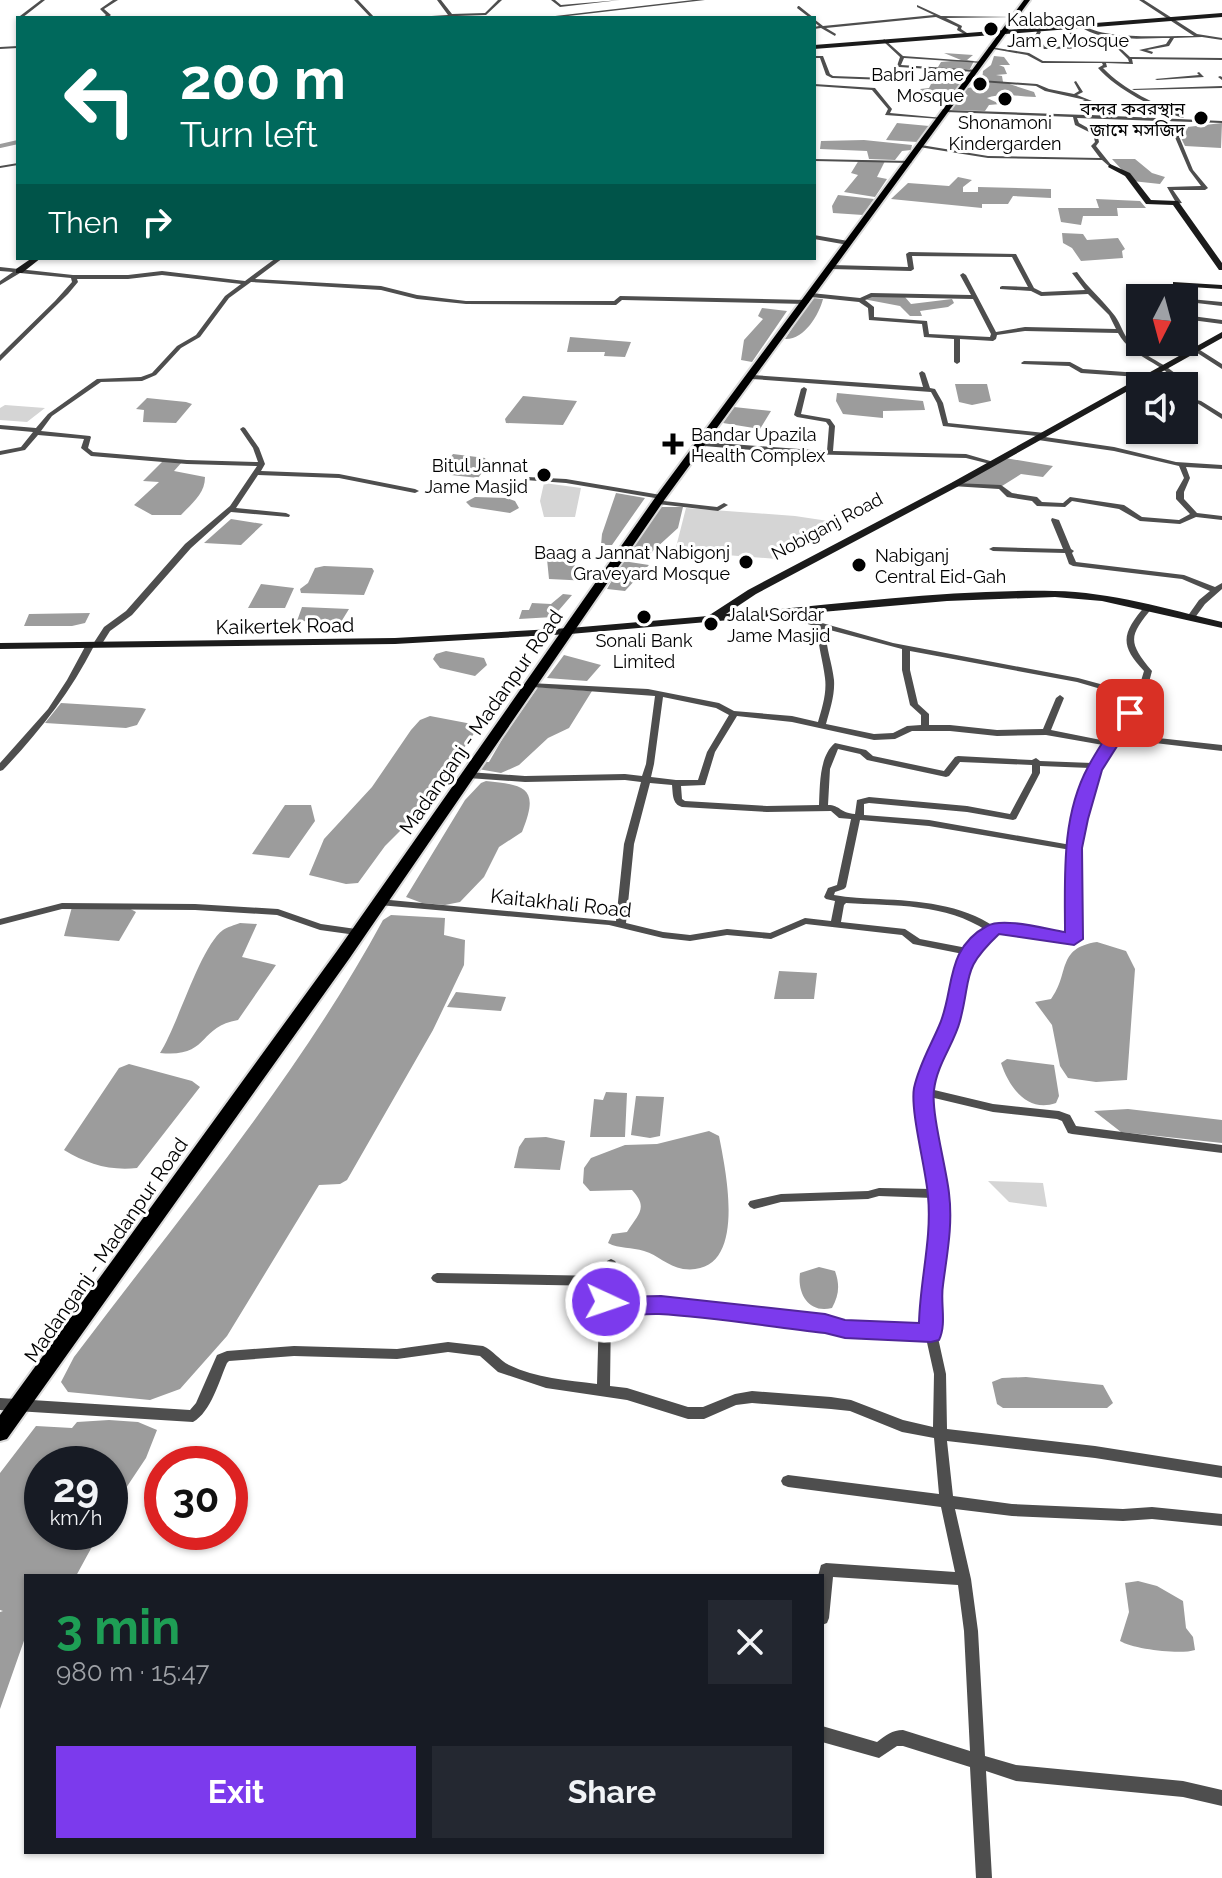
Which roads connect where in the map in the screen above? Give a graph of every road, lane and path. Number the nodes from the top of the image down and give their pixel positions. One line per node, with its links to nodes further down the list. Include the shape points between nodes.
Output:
1 (43, 0): 19 (street)
2 (116, 0): 20 (street, via 102,9)
3 (168, 0): 4 (street)
4 (242, 0)
5 (356, 0): 21 (street)
6 (439, 0): 17 (street)
7 (500, 0): 16 (street)
8 (553, 0): 13 (street, via 560,6)
9 (618, 0): 13 (street)
10 (703, 0): 24 (street)
11 (1027, 0): 30 (main road, Madanganj - Madanpur Road)
12 (1141, 0): 27 (street)
13 (595, 1)
14 (918, 6): 26 (street)
15 (798, 7): 25 (street)
16 (486, 14): 17 (street); 23 (street)
17 (450, 15): 22 (street)
18 (1222, 15): 27 (main road)
19 (22, 16)
20 (107, 16)
21 (371, 16)
22 (434, 16)
23 (483, 16)
24 (558, 16)
25 (809, 16)
26 (937, 16): 30 (street); 32 (street); 36 (street)
27 (1172, 19): 29 (main road); 39 (street)
28 (816, 22): 32 (street)
29 (1135, 22): 31 (main road); 38 (street)
30 (1009, 23): 35 (main road); 36 (main road); 48 (main road, Madanganj - Madanpur Road)
31 (1081, 25): 33 (main road); 38 (street, via 1111,35)
32 (822, 27): 34 (street); 37 (street)
33 (1063, 27): 35 (main road); 45 (street)
34 (816, 28)
35 (1036, 28): 49 (street, via 1042,47)
36 (966, 34): 43 (main road)
37 (835, 35)
38 (1145, 35): 41 (street)
39 (1200, 37): 40 (street); 42 (street)
40 (1192, 38): 41 (street); 46 (street)
41 (1170, 39): 45 (street); 52 (street, via 1168,45)
42 (1222, 39)
43 (884, 40): 47 (main road); 55 (street)
44 (1055, 42): 49 (street)
45 (1085, 45): 49 (street); 50 (street)
46 (1200, 46)
47 (816, 47)
48 (990, 48): 59 (street, via 1028,54 1042,62); 61 (main road, Madanganj - Madanpur Road)
49 (1059, 48)
50 (1124, 52): 52 (street); 56 (street)
51 (1204, 52): 53 (street)
52 (1143, 53): 53 (street)
53 (1174, 54): 57 (street, via 1177,57)
54 (816, 57): 61 (street, via 822,57 832,77)
55 (902, 57): 61 (street); 61 (street, via 899,66)
56 (1129, 58): 57 (street); 59 (street, via 1132,63)
57 (1163, 58): 58 (street)
58 (1222, 59)
59 (1104, 62): 68 (street, via 1102,72)
60 (1199, 73): 62 (street, via 1202,76)
61 (973, 74): 69 (street); 70 (main road, Madanganj - Madanpur Road)
62 (1168, 78): 63 (street); 67 (street)
63 (1157, 79)
64 (1076, 82): 69 (street, via 1081,92)
65 (816, 85): 70 (street, via 865,87 881,95 890,109 887,114)
66 (1222, 87): 67 (street)
67 (1180, 88): 68 (street)
68 (1132, 90): 74 (street)
69 (1076, 94): 72 (street, via 1090,101 1082,102)
70 (944, 115): 71 (street); 76 (main road, Madanganj - Madanpur Road)
71 (1075, 117): 72 (street); 77 (street, via 1077,124 1095,133 1093,146)
72 (1089, 117): 73 (street)
73 (1162, 121): 74 (street); 81 (street, via 1176,134 1205,188 1169,188)
74 (1192, 122): 75 (street)
75 (1222, 122)
76 (921, 146): 77 (street, via 988,157); 79 (main road, Madanganj - Madanpur Road)
77 (1101, 159): 80 (street)
78 (816, 160): 79 (street)
79 (910, 162): 83 (main road, Madanganj - Madanpur Road)
80 (1110, 166): 81 (main road, via 1127,172 1149,202)
81 (1175, 203): 87 (main road)
82 (816, 237): 83 (street)
83 (848, 243): 86 (main road, Madanganj - Madanpur Road)
84 (34, 260): 89 (main road)
85 (278, 260): 93 (street)
86 (831, 267): 99 (street, via 911,269 911,254 1010,252); 101 (main road, Madanganj - Madanpur Road)
87 (1222, 268)
88 (0, 269): 89 (street)
89 (19, 271): 92 (street); 94 (street)
90 (1075, 273): 98 (street)
91 (963, 275): 100 (street)
92 (73, 277): 93 (street, via 162,273); 116 (street, via 62,300)
93 (250, 282): 101 (street, via 381,288 415,297 471,301); 135 (street, via 227,297 198,336 179,347 154,374 142,379 103,378 50,415)
94 (0, 283)
95 (1198, 285): 96 (main road)
96 (1222, 287)
97 (1002, 288): 99 (street)
98 (1090, 292): 99 (street); 108 (street, via 1114,315)
99 (1038, 294)
100 (974, 297): 102 (street, via 870,295); 109 (street)
101 (809, 298): 102 (street); 125 (main road, Madanganj - Madanpur Road)
102 (861, 300): 111 (street, via 871,307 871,319 925,322 926,336)
103 (1198, 302): 104 (street)
104 (1222, 304)
105 (1198, 319): 106 (street)
106 (1222, 322)
107 (1222, 329): 112 (main road, Nobiganj Road)
108 (1120, 331): 109 (street, via 1025,329); 119 (street, via 1128,343)
109 (994, 334): 111 (street, via 993,339)
110 (1222, 335): 113 (main road, Nobiganj Road)
111 (957, 339): 117 (street)
112 (1198, 345)
113 (1198, 346)
114 (1198, 351): 120 (street)
115 (1179, 356): 119 (main road, Nobiganj Road)
116 (0, 359)
117 (957, 362)
118 (1024, 363): 124 (street, via 1072,364 1081,371)
119 (1162, 365): 121 (main road, Nobiganj Road); 122 (street); 136 (main road, Nobiganj Road)
120 (1222, 367)
121 (1146, 372)
122 (1174, 372)
123 (922, 373): 128 (street)
124 (1126, 374)
125 (756, 377): 128 (street); 137 (main road, Madanganj - Madanpur Road)
126 (1126, 382): 136 (main road, Nobiganj Road, via 1044,429)
127 (804, 389): 131 (street)
128 (927, 390): 136 (street, via 935,391 945,425)
129 (1198, 402): 132 (street)
130 (786, 414): 131 (street)
131 (797, 415): 138 (street, via 828,420)
132 (1222, 417)
133 (0, 427): 135 (street)
134 (243, 429): 141 (street)
135 (37, 431): 139 (street, via 21,450); 141 (street, via 88,437 84,448 91,454)
136 (1041, 436): 140 (main road, Nobiganj Road); 142 (street)
137 (704, 444): 138 (street); 149 (main road, Madanganj - Madanpur Road)
138 (830, 452): 140 (street, via 966,456)
139 (0, 453)
140 (994, 463): 146 (main road, Nobiganj Road)
141 (262, 464): 144 (street)
142 (1182, 464): 143 (street); 153 (street, via 1187,478 1180,499)
143 (1222, 467)
144 (258, 473): 147 (street, via 339,476); 151 (street)
145 (527, 479): 149 (street, via 566,481)
146 (954, 485): 148 (main road, Nobiganj Road); 153 (street, via 1001,487 1040,504 1062,505 1070,499 1117,506 1140,519 1180,522)
147 (415, 491)
148 (938, 494): 162 (main road, Nobiganj Road); 163 (main road, Nobiganj Road, via 881,515 719,601)
149 (660, 500): 150 (street, via 718,509); 166 (main road, Madanganj - Madanpur Road)
150 (724, 505)
151 (230, 510): 152 (street); 167 (street, via 188,546)
152 (286, 515)
153 (1195, 515): 154 (street)
154 (1222, 518)
155 (1055, 520): 157 (street)
156 (993, 549): 157 (street)
157 (1070, 551): 158 (street, via 1073,564 1184,577)
158 (1219, 588): 161 (street)
159 (1149, 607): 160 (main road, Kaikertek Road, via 1055,594); 161 (main road, Kaikertek Road); 172 (street, via 1129,633 1133,657 1148,671)
160 (783, 614): 162 (main road, Kaikertek Road); 165 (street)
161 (1191, 617): 164 (main road, Kaikertek Road)
162 (712, 618): 163 (main road, Kaikertek Road)
163 (694, 620): 166 (main road, Kaikertek Road)
164 (1222, 625)
165 (822, 627): 169 (street); 175 (street, via 829,688)
166 (570, 631): 167 (main road, Kaikertek Road, via 349,643); 170 (main road, Madanganj - Madanpur Road)
167 (94, 645): 168 (main road, Kaikertek Road); 183 (street, via 38,731)
168 (0, 646)
169 (906, 648): 172 (street, via 1078,680); 176 (street, via 904,670 914,705 925,714)
170 (532, 685): 171 (street); 184 (main road, Madanganj - Madanpur Road)
171 (659, 696): 174 (street, via 719,706); 185 (street)
172 (1138, 697): 177 (street)
173 (1060, 698): 178 (street)
174 (734, 714): 175 (street); 186 (street, via 711,752 702,783)
175 (821, 726): 176 (street, via 876,737)
176 (925, 728): 178 (street)
177 (1118, 730): 179 (street); 180 (street, via 1138,738)
178 (1046, 732): 179 (street)
179 (1109, 744): 182 (street)
180 (1222, 748)
181 (1036, 761): 182 (street); 187 (street, via 958,759 946,774 835,746 826,769); 188 (street, via 1036,773 1013,817 864,800)
182 (1096, 766): 189 (street)
183 (0, 768)
184 (468, 775): 185 (street); 191 (main road, Madanganj - Madanpur Road)
185 (645, 780): 186 (street); 193 (street, via 629,844)
186 (676, 783): 187 (street, via 682,804)
187 (823, 807): 188 (street)
188 (858, 817): 189 (street, via 929,823); 190 (street, via 841,887 831,890 829,897)
189 (1073, 848): 195 (street, via 1074,939)
190 (843, 900): 194 (street); 195 (street, via 965,914)
191 (379, 902): 193 (street, Kaitakhali Road); 196 (main road, Madanganj - Madanpur Road)
192 (0, 922): 196 (street, via 62,906 195,907 278,912 320,927)
193 (621, 924): 194 (street, Kaitakhali Road, via 690,938 727,932 771,936 800,922)
194 (835, 925): 197 (street, Kaitakhali Road, via 905,932 917,942)
195 (993, 930): 197 (street)
196 (356, 932): 209 (main road, Madanganj - Madanpur Road)
197 (969, 952): 198 (street, via 959,973 950,1024)
198 (924, 1091): 199 (street, via 993,1108 1059,1115 1072,1130); 200 (street)
199 (1222, 1149)
200 (939, 1194): 201 (street, via 877,1192); 206 (street)
201 (754, 1204)
202 (611, 1264): 204 (street)
203 (437, 1278): 204 (street)
204 (610, 1284): 205 (street)
205 (606, 1308): 206 (street, via 661,1305 845,1329); 207 (street)
206 (931, 1333): 211 (street, via 940,1374)
207 (603, 1390): 209 (street, via 546,1383 503,1368 483,1351 448,1347 397,1354 294,1351 227,1356 193,1416); 211 (street, via 696,1414 752,1397 851,1406)
208 (0, 1404): 209 (street)
209 (20, 1405): 210 (main road, Madanganj - Madanpur Road)
210 (0, 1432)
211 (940, 1434): 212 (street); 214 (street)
212 (1222, 1472)
213 (788, 1481): 214 (street)
214 (947, 1504): 215 (street); 216 (street)
215 (1222, 1520)
216 (964, 1579): 217 (street, via 826,1570); 219 (street)
217 (824, 1594)
218 (824, 1735): 219 (street, via 879,1750 903,1738)
219 (977, 1762): 220 (street, via 1016,1773 1183,1789); 221 (street)
220 (1222, 1798)
221 (984, 1878)

